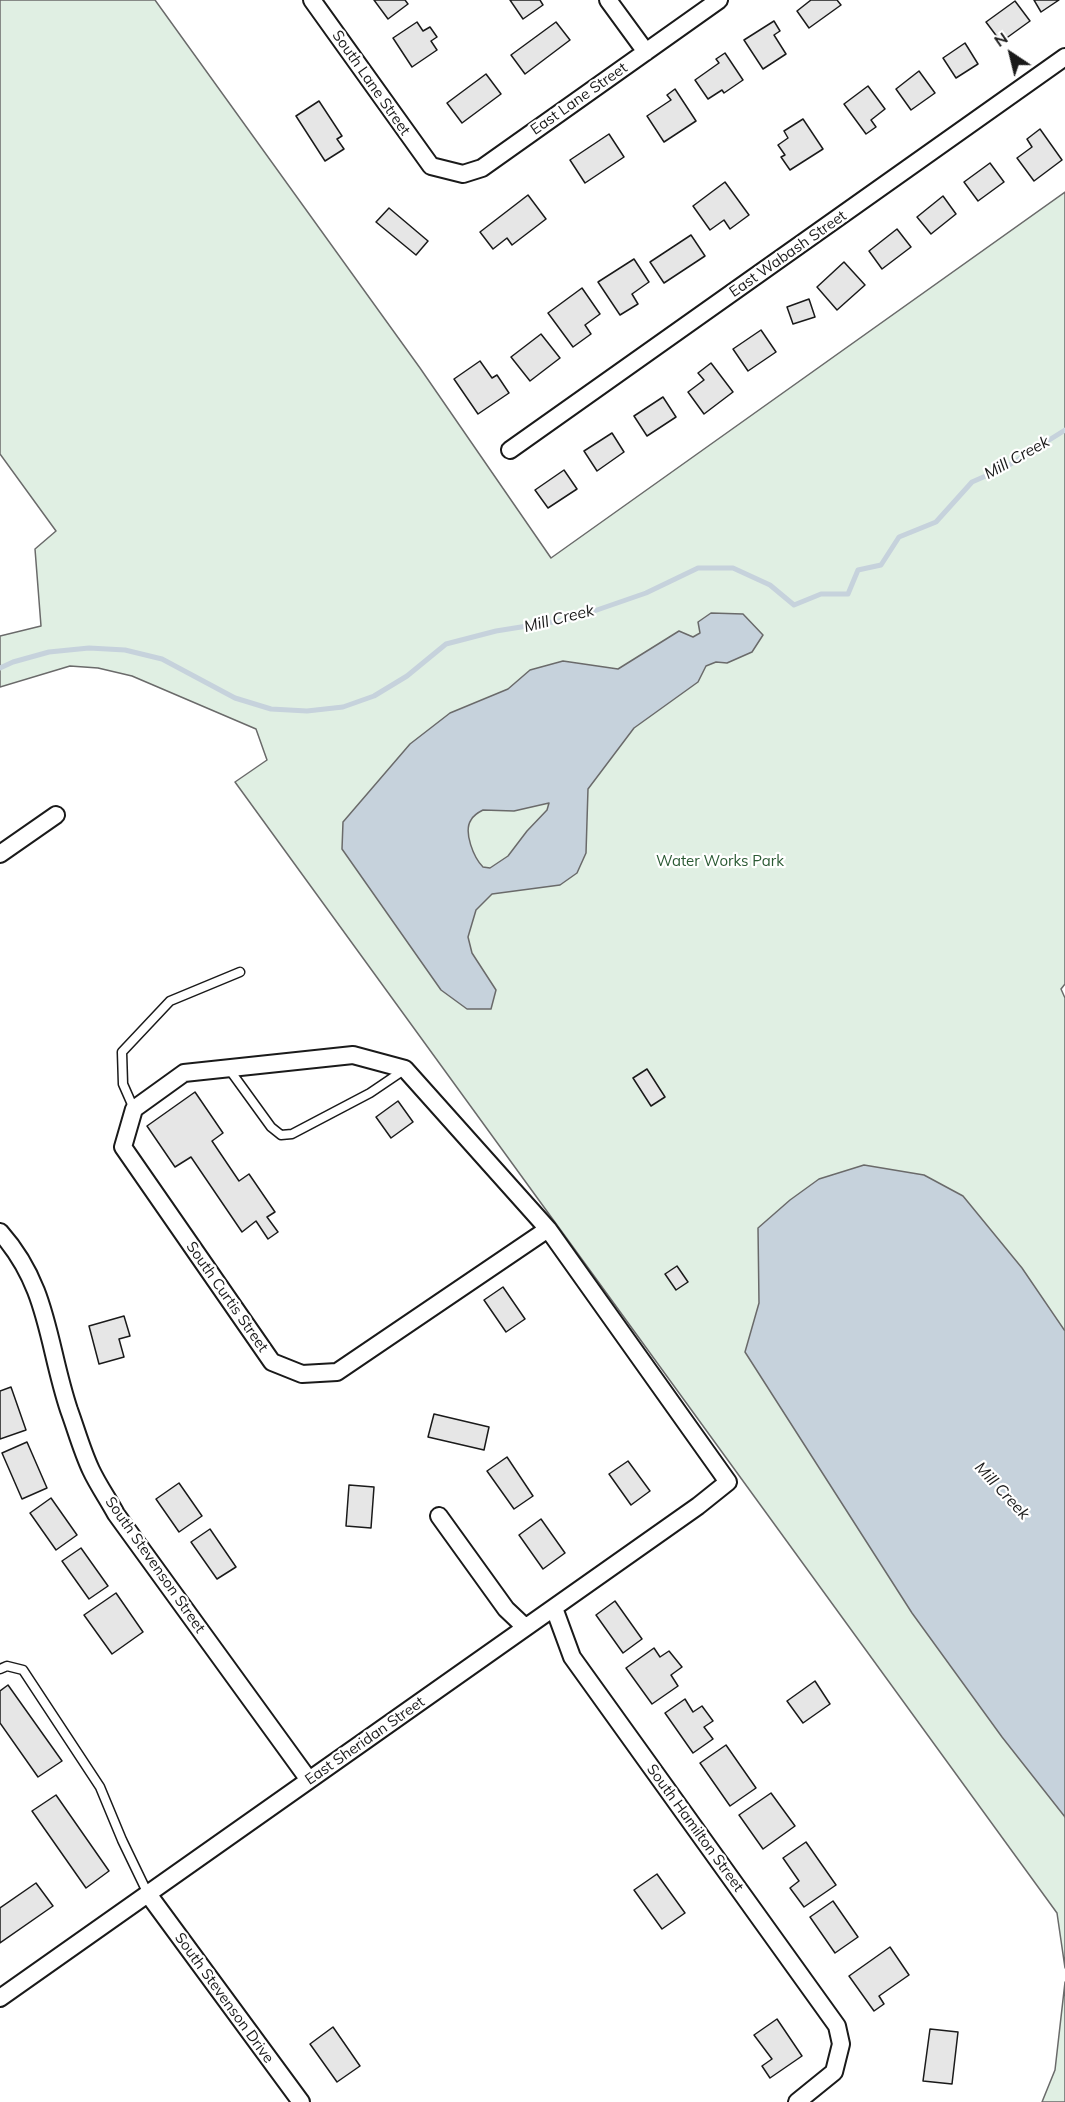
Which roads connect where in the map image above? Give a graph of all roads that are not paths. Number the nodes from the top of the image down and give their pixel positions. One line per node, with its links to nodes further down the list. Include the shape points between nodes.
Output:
1 (312, 0): 6 (street, South Lane Street)
2 (608, 0): 4 (street)
3 (719, 0): 4 (street, East Lane Street)
4 (646, 52): 6 (street, East Lane Street, via 482,168 463,174)
5 (1065, 57): 7 (street, East Wabash Street)
6 (431, 166)
7 (510, 450)
8 (56, 815): 9 (street)
9 (0, 854)
10 (240, 972): 13 (lane, via 170,1001 122,1052 123,1084)
11 (229, 1069): 12 (street, via 353,1055); 12 (lane, via 281,1135 292,1134 370,1093); 13 (street, via 184,1073)
12 (405, 1069): 14 (street)
13 (134, 1109): 14 (street, South Curtis Street, via 123,1147 272,1362 302,1374 337,1372)
14 (548, 1229): 17 (street, East Sheridan Street, via 728,1482)
15 (0, 1232): 20 (street, South Stevenson Street, via 14,1248 39,1295 69,1408 91,1470 116,1514)
16 (439, 1516): 18 (street, via 506,1610)
17 (554, 1608): 18 (street, East Sheridan Street); 24 (street, South Hamilton Street, via 572,1657 837,2026 841,2044 834,2072)
18 (525, 1627): 20 (street, East Sheridan Street)
19 (0, 1669): 21 (lane, via 8,1666 23,1670 100,1787)
20 (309, 1780): 21 (street, East Sheridan Street)
21 (148, 1894): 22 (street, East Sheridan Street); 23 (street, South Stevenson Drive)
22 (0, 1998)
23 (301, 2102)
24 (797, 2102)

